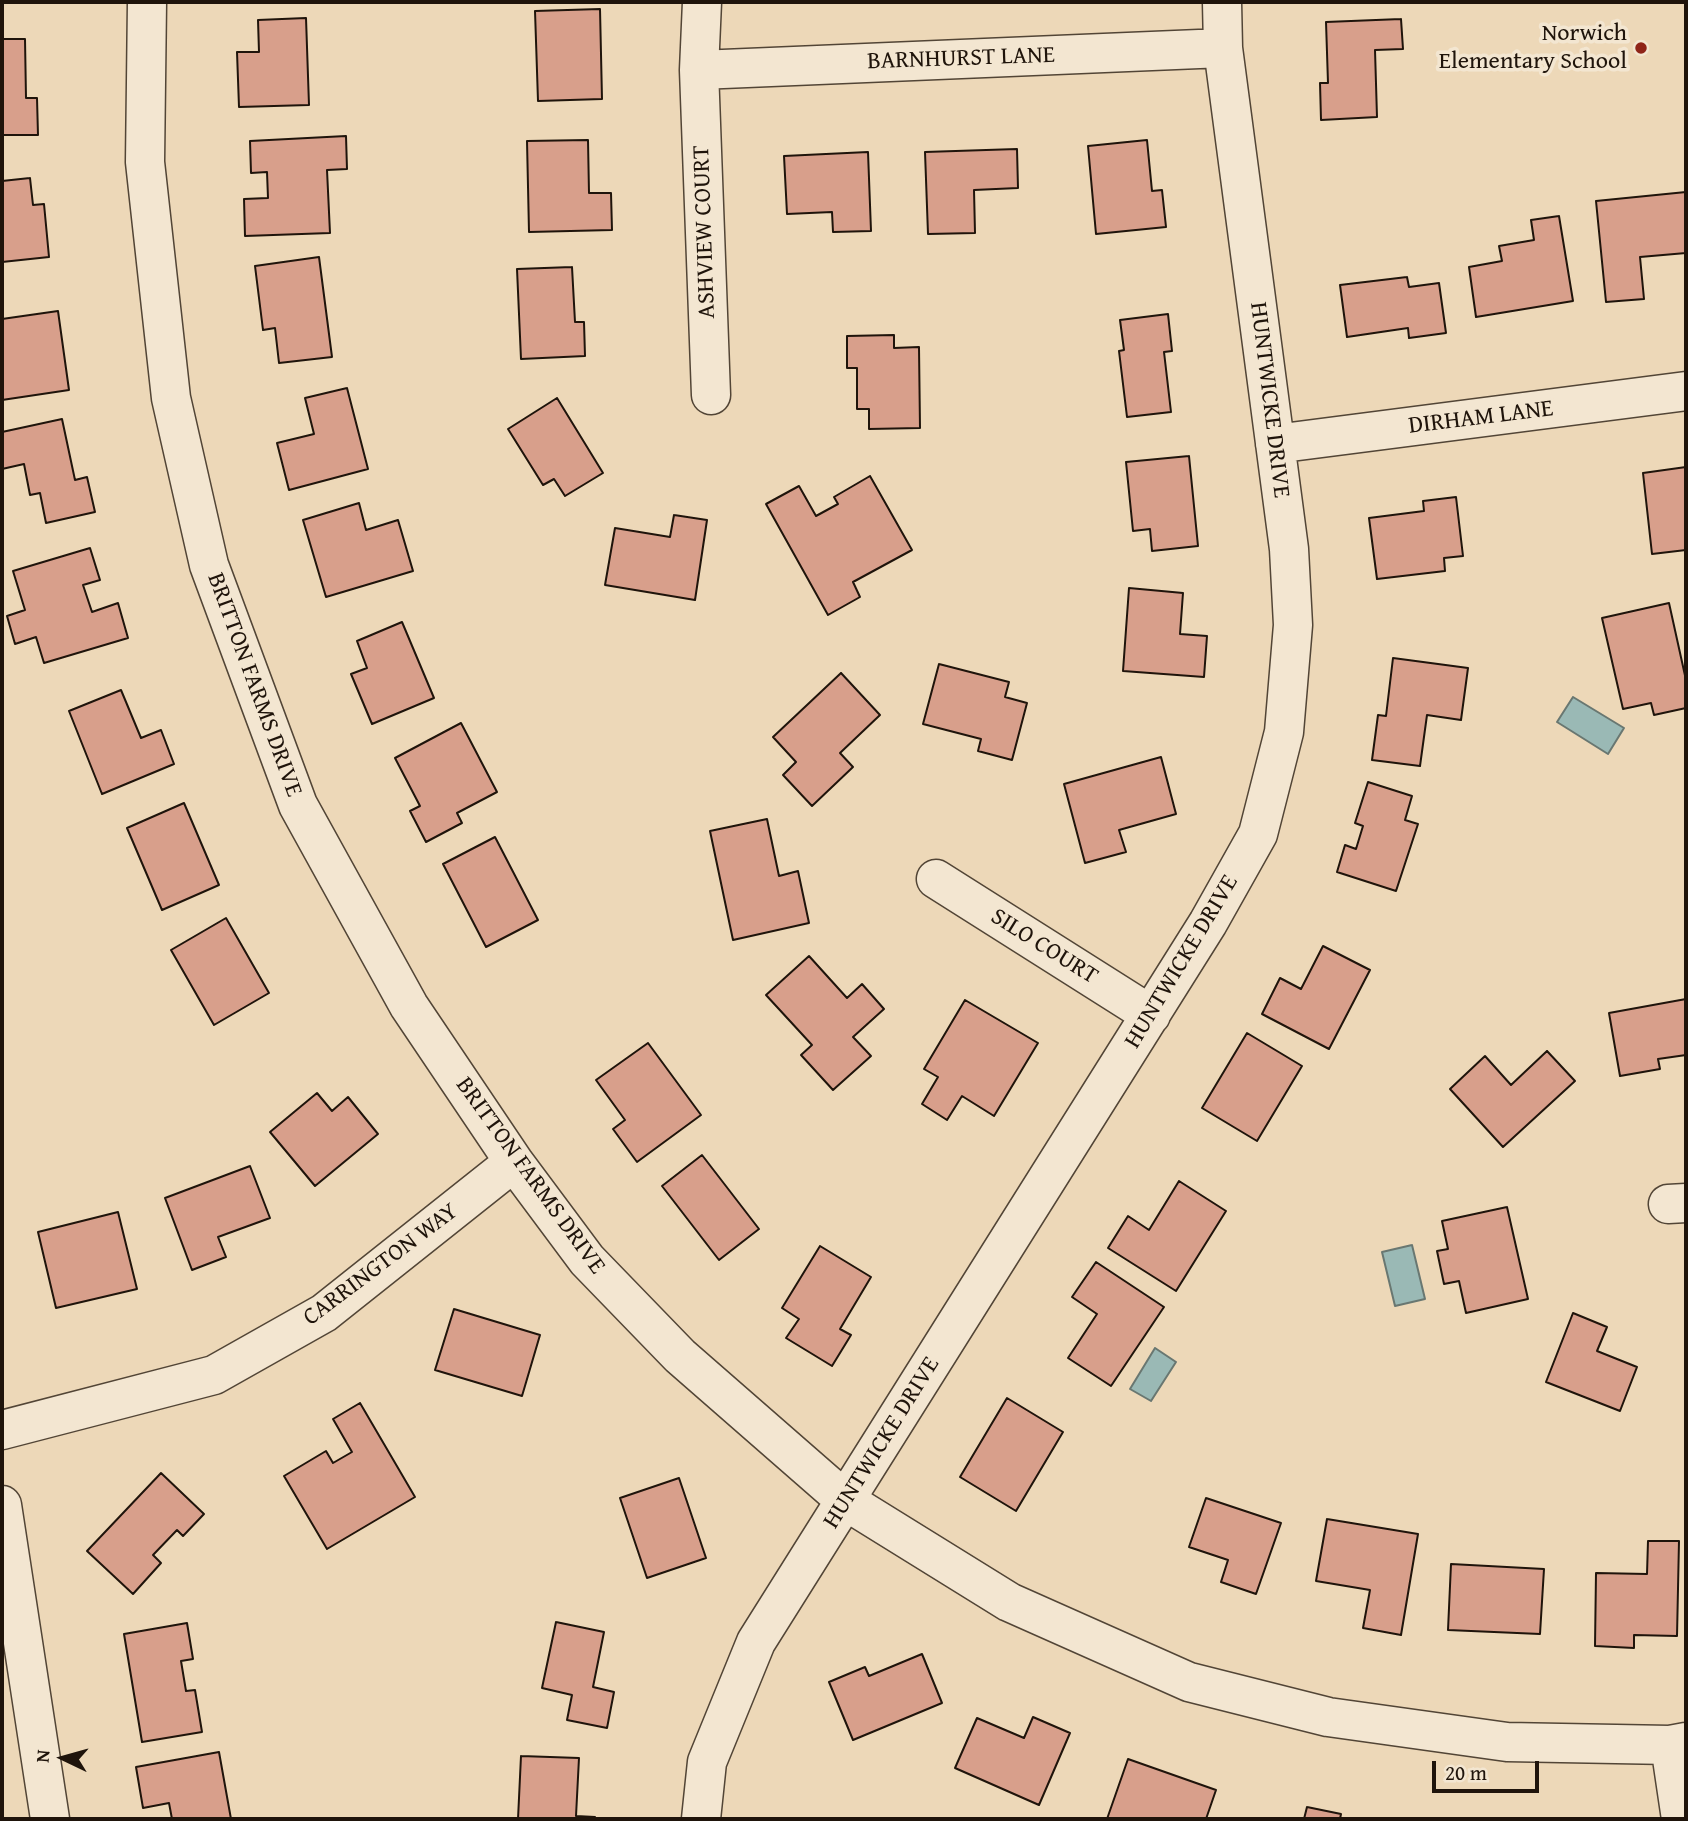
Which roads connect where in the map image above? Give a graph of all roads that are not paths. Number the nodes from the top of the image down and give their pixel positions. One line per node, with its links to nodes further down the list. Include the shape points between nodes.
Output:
1 (147, 2): 11 (street, BRITTON FARMS DRIVE, via 145,162 151,217 171,398 209,565 298,805 409,1006)
2 (702, 2): 5 (street, ASHVIEW COURT)
3 (1222, 2): 4 (street, HUNTWICKE DRIVE)
4 (1223, 48): 5 (street, BARNHURST LANE); 8 (street, HUNTWICKE DRIVE)
5 (699, 70): 7 (street, ASHVIEW COURT)
6 (1686, 391): 8 (street, DIRHAM LANE)
7 (711, 395)
8 (1275, 444): 10 (street, HUNTWICKE DRIVE, via 1289,549 1293,625 1284,732 1258,834)
9 (936, 879): 10 (street, SILO COURT)
10 (1151, 1015): 13 (street, HUNTWICKE DRIVE)
11 (514, 1162): 12 (street, CARRINGTON WAY, via 324,1313 214,1375); 13 (street, BRITTON FARMS DRIVE, via 587,1260 670,1346)
12 (2, 1430)
13 (846, 1501): 15 (street, BRITTON FARMS DRIVE, via 1009,1602 1189,1682 1328,1717 1507,1742); 17 (street, HUNTWICKE DRIVE, via 756,1642 708,1762)
14 (2, 1505): 16 (street)
15 (1678, 1743): 18 (street)
16 (51, 1819)
17 (701, 1819)
18 (1681, 1819)

